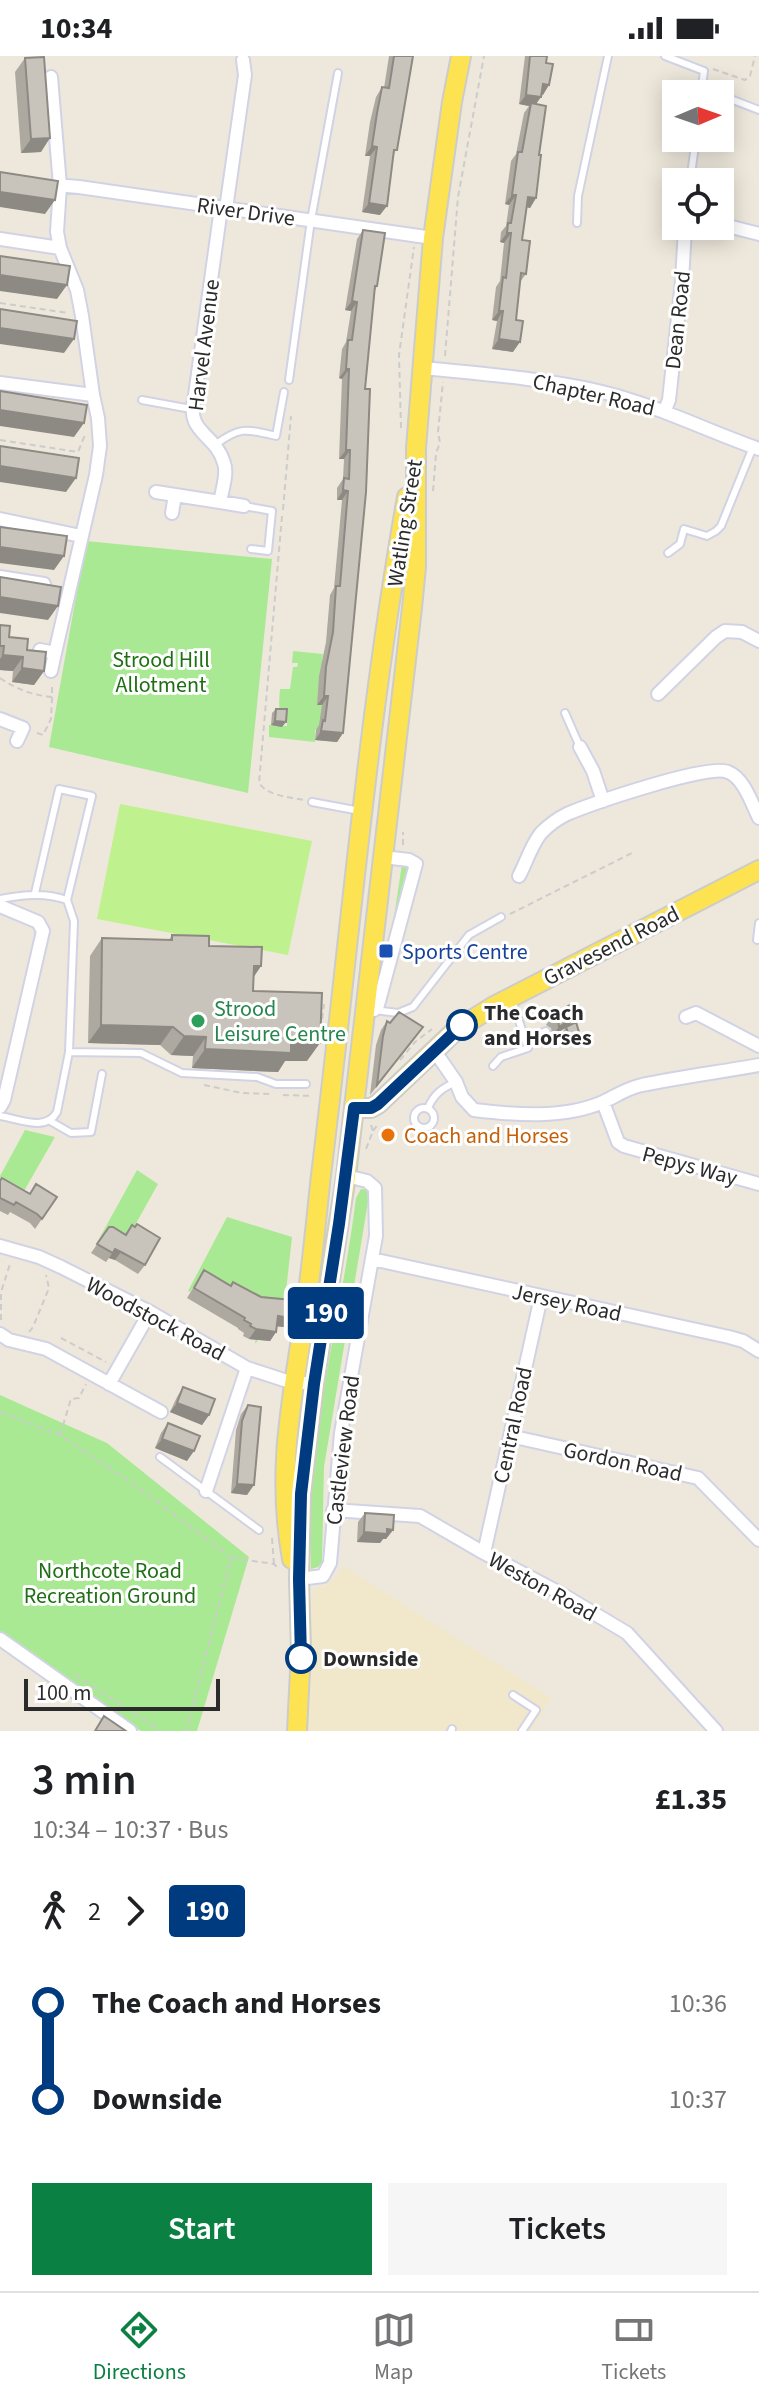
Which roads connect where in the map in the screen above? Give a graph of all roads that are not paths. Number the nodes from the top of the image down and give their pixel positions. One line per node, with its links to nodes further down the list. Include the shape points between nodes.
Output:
1 (461, 56): 17 (main road)
2 (608, 56): 14 (lane)
3 (665, 56): 7 (lane, via 704,68)
4 (243, 60): 12 (street, Harvel Avenue)
5 (338, 73): 13 (lane)
6 (51, 77): 11 (street)
7 (702, 80)
8 (734, 101): 9 (lane)
9 (759, 110)
10 (45, 184): 11 (street, River Drive)
11 (60, 186): 12 (street, River Drive); 20 (street)
12 (223, 208): 13 (street, River Drive); 27 (street, Harvel Avenue)
13 (311, 220): 17 (street, River Drive); 22 (lane)
14 (577, 223)
15 (734, 228): 16 (street)
16 (759, 234)
17 (433, 238): 21 (main road)
18 (0, 239): 20 (street)
19 (683, 240): 28 (street, Dean Road)
20 (60, 248): 25 (street, via 77,290)
21 (423, 368): 28 (street, Chapter Road, via 536,379); 30 (main road)
22 (289, 380)
23 (0, 383): 25 (street)
24 (284, 392): 29 (lane, via 276,436 232,431)
25 (93, 395): 38 (street, via 100,446)
26 (142, 400): 27 (lane)
27 (191, 409): 29 (street, Harvel Avenue, via 196,427)
28 (665, 410): 31 (street, Chapter Road)
29 (215, 445): 34 (street, Harvel Avenue, via 226,467)
30 (416, 448): 48 (main road, Watling Street, via 416,567); 55 (main road, Watling Street)
31 (756, 448): 40 (lane, via 721,526 707,536 684,529 680,544)
32 (156, 492): 33 (street)
33 (175, 495): 34 (street); 36 (street)
34 (220, 502): 35 (street)
35 (244, 506): 39 (lane, via 272,511 268,551)
36 (172, 513)
37 (0, 519): 38 (street)
38 (81, 536): 42 (street)
39 (251, 549)
40 (668, 553)
41 (0, 577): 42 (street)
42 (69, 589): 45 (street)
43 (759, 641): 47 (street, via 725,631)
44 (40, 650): 45 (street)
45 (55, 653): 46 (street)
46 (51, 671)
47 (658, 694)
48 (400, 710): 55 (main road, Watling Street, via 385,741 377,805 372,812); 57 (main road, Watling Street)
49 (565, 713): 52 (lane)
50 (0, 719): 51 (street, via 23,728)
51 (17, 741)
52 (580, 747): 53 (street)
53 (603, 801): 56 (street, via 723,770 737,778); 59 (street, via 564,815 541,833)
54 (312, 802): 55 (lane)
55 (364, 811): 67 (main road, Watling Street)
56 (759, 818)
57 (383, 857): 67 (main road, Watling Street, via 368,859 355,966); 69 (main road, Watling Street); 69 (street, Watling Street, via 416,864 379,1003)
58 (759, 870): 68 (main road, Gravesend Road)
59 (519, 876)
60 (35, 893): 61 (lane); 62 (lane); 62 (lane, via 59,789 92,796)
61 (0, 899)
62 (67, 900): 75 (lane, via 74,921)
63 (0, 906): 82 (street, via 38,922 43,931)
64 (501, 917): 69 (lane, via 469,935 413,1007 398,1013)
65 (759, 923): 66 (lane)
66 (757, 940)
67 (341, 996): 87 (main road, Watling Street, via 328,1110)
68 (511, 996): 72 (lane); 74 (main road, Gravesend Road)
69 (369, 1010): 83 (main road, Watling Street)
70 (686, 1017): 73 (street, via 696,1013)
71 (546, 1031): 72 (lane)
72 (525, 1040): 77 (lane, via 528,1048 501,1057)
73 (759, 1046)
74 (434, 1050): 79 (street); 83 (main road, Gravesend Road, via 378,1104)
75 (69, 1052): 80 (lane, via 141,1053 182,1073); 86 (lane, via 58,1110)
76 (759, 1065): 81 (street, via 641,1085)
77 (493, 1066)
78 (102, 1074): 86 (lane, via 91,1132 73,1133)
79 (456, 1082): 81 (street, via 474,1110 562,1113); 84 (lane, via 434,1096)
80 (306, 1084)
81 (603, 1102): 88 (street, Pepys Way, via 624,1146)
82 (0, 1107)
83 (354, 1108): 87 (main road, Watling Street)
84 (428, 1108)
85 (0, 1116): 86 (lane)
86 (50, 1121)
87 (334, 1174): 90 (street, Castleview Road, via 368,1181 376,1190); 91 (main road); 97 (main road, via 326,1243 307,1301)
88 (759, 1184)
89 (0, 1246): 93 (street, Woodstock Road, via 44,1259)
90 (372, 1259): 92 (street, Jersey Road); 104 (street, Castleview Road)
91 (332, 1271): 97 (main road, via 306,1366); 99 (main road)
92 (541, 1297): 95 (street, Jersey Road, via 729,1337); 101 (street, Central Road)
93 (150, 1312): 96 (street, Woodstock Road); 98 (street)
94 (1, 1329): 98 (street, via 9,1340 46,1349)
95 (759, 1351)
96 (247, 1368): 97 (street, Woodstock Road); 103 (street)
97 (293, 1382): 99 (street, Woodstock Road); 108 (main road, via 284,1499)
98 (109, 1384): 100 (street)
99 (314, 1384): 108 (main road)
100 (161, 1412)
101 (510, 1436): 106 (street, Gordon Road, via 698,1478); 107 (street, Central Road)
102 (160, 1457): 103 (lane)
103 (206, 1491): 105 (lane)
104 (333, 1510): 107 (street, Weston Road, via 420,1516); 108 (street, Castleview Road, via 327,1570 321,1577)
105 (259, 1530)
106 (759, 1540)
107 (484, 1553): 114 (street, Weston Road, via 627,1633)
108 (291, 1576): 112 (main road, via 301,1666)
109 (0, 1639): 111 (street)
110 (513, 1695): 113 (lane, via 536,1710)
111 (130, 1731)
112 (297, 1731)
113 (522, 1731)
114 (716, 1731)

